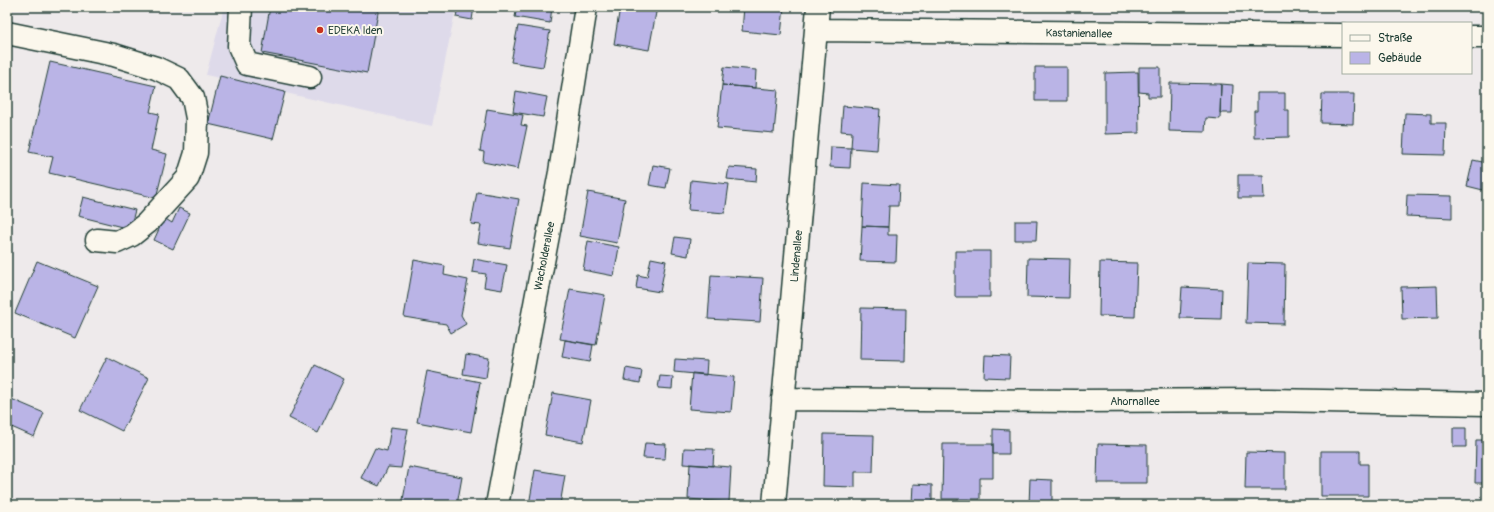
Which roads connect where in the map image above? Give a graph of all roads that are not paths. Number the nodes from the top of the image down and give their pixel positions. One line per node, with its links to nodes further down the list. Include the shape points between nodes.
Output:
1 (241, 7): 9 (street, via 239,46 247,64)
2 (586, 7): 13 (street, Wacholderallee, via 560,172)
3 (818, 7): 4 (street, Lindenallee)
4 (816, 30): 6 (street, Kastanienallee); 11 (street, Lindenallee)
5 (7, 33): 10 (street, via 114,55 156,68 179,79 193,98 197,118 196,153 188,178 148,223 132,235 116,242)
6 (1342, 35)
7 (1472, 37): 8 (street)
8 (1487, 37)
9 (310, 77)
10 (97, 240)
11 (783, 399): 12 (street, Ahornallee, via 1269,400); 14 (street, Lindenallee)
12 (1487, 404)
13 (497, 505)
14 (774, 505)

